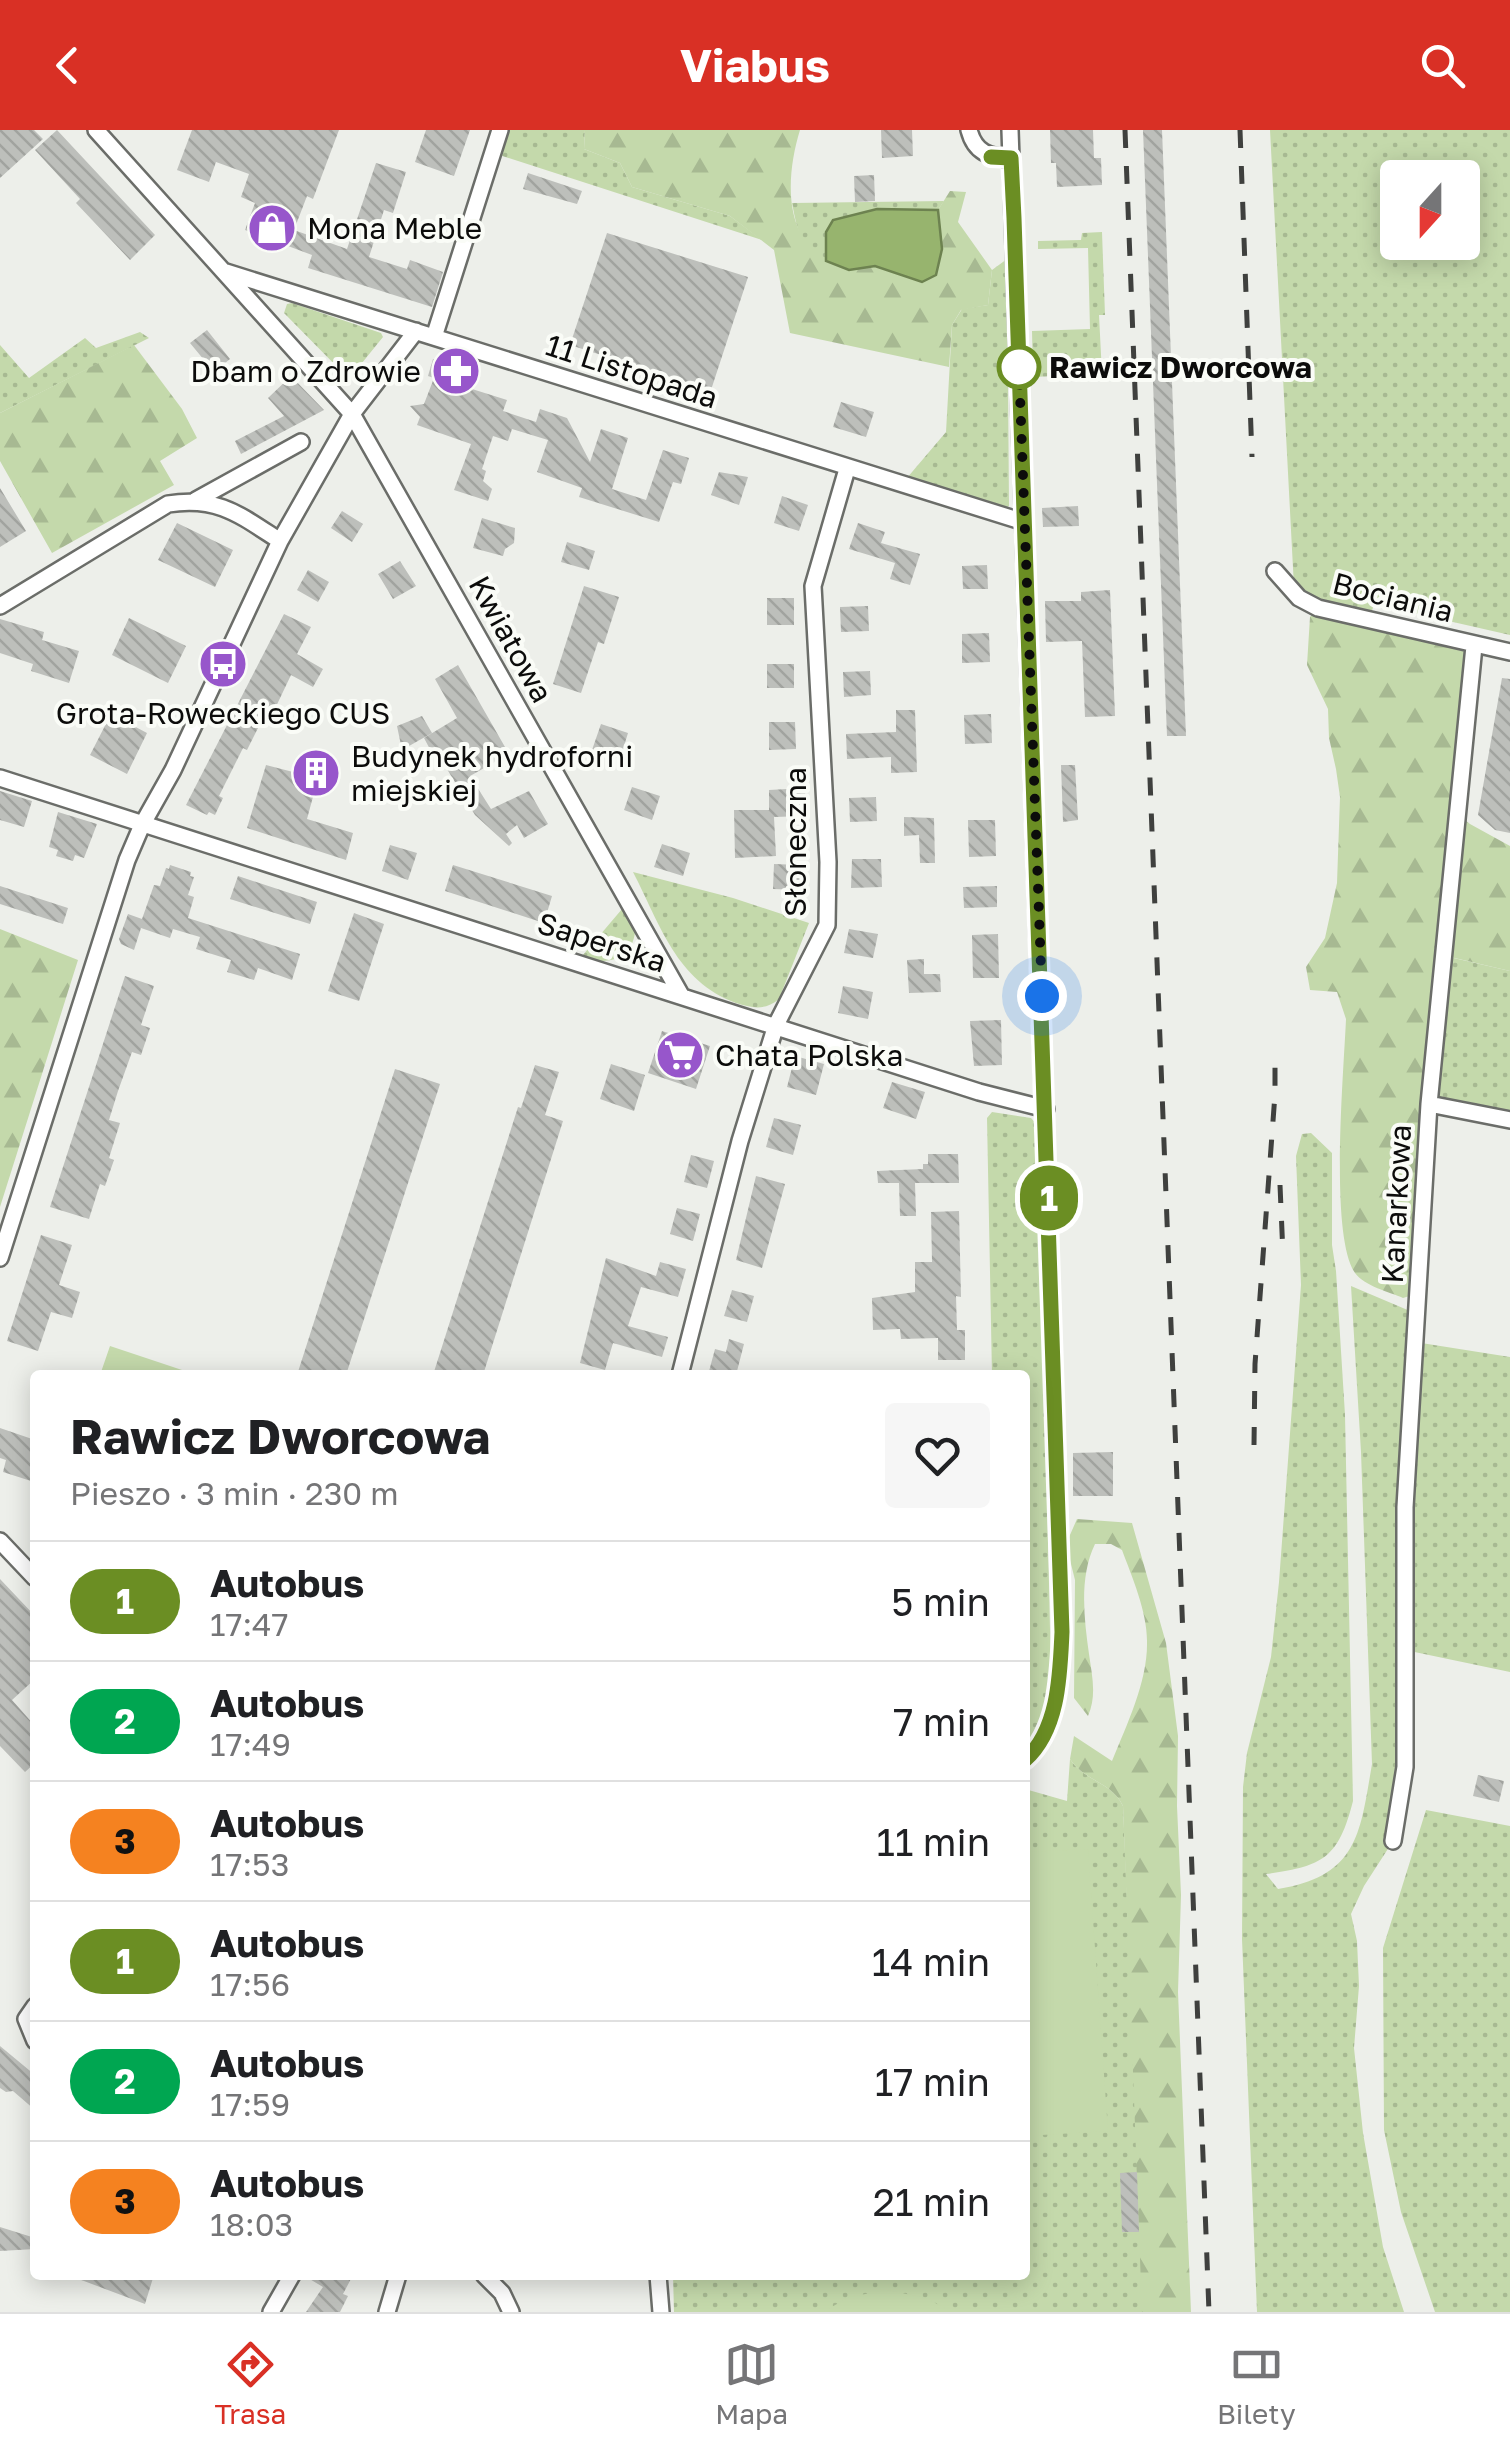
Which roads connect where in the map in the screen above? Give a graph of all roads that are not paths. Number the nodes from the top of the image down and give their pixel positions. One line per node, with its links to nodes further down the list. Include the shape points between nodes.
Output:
1 (96, 130): 6 (street, Kwiatowa)
2 (500, 130): 8 (street)
3 (968, 130): 5 (street, via 979,151)
4 (1010, 130): 5 (street)
5 (1011, 158): 13 (street)
6 (225, 272): 7 (street, 11 Listopada); 9 (street, Kwiatowa)
7 (416, 331): 8 (street, 11 Listopada); 9 (street)
8 (434, 336): 11 (street, 11 Listopada)
9 (352, 414): 14 (street); 21 (street, Kwiatowa)
10 (301, 442): 12 (street)
11 (846, 469): 13 (street, 11 Listopada); 22 (street, Słoneczna, via 813,586 827,926)
12 (196, 500): 14 (street, via 231,509); 16 (street, via 168,504)
13 (1024, 522): 24 (street)
14 (280, 541): 20 (street)
15 (1275, 570): 17 (street, Bociania, via 1299,598 1318,608)
16 (0, 606)
17 (1474, 646): 18 (street, Bociania); 23 (street, Kanarkowa)
18 (1510, 652)
19 (0, 778): 20 (street, Saperska)
20 (142, 826): 21 (street, Saperska); 26 (street)
21 (681, 996): 22 (street, Saperska)
22 (776, 1025): 24 (street, Saperska); 27 (street, Słoneczna)
23 (1429, 1104): 25 (street); 31 (street, Kanarkowa, via 1406,1507 1405,1767)
24 (1046, 1109): 30 (street, via 1062,1648 1047,1731)
25 (1510, 1120)
26 (0, 1258)
27 (681, 1370)
28 (0, 1541): 29 (street)
29 (30, 1573)
30 (1030, 1755)
31 (1393, 1841)
32 (289, 2280): 36 (street)
33 (397, 2280): 37 (street)
34 (489, 2280): 38 (street)
35 (658, 2280): 39 (street)
36 (271, 2312)
37 (387, 2312)
38 (511, 2312)
39 (660, 2312)

